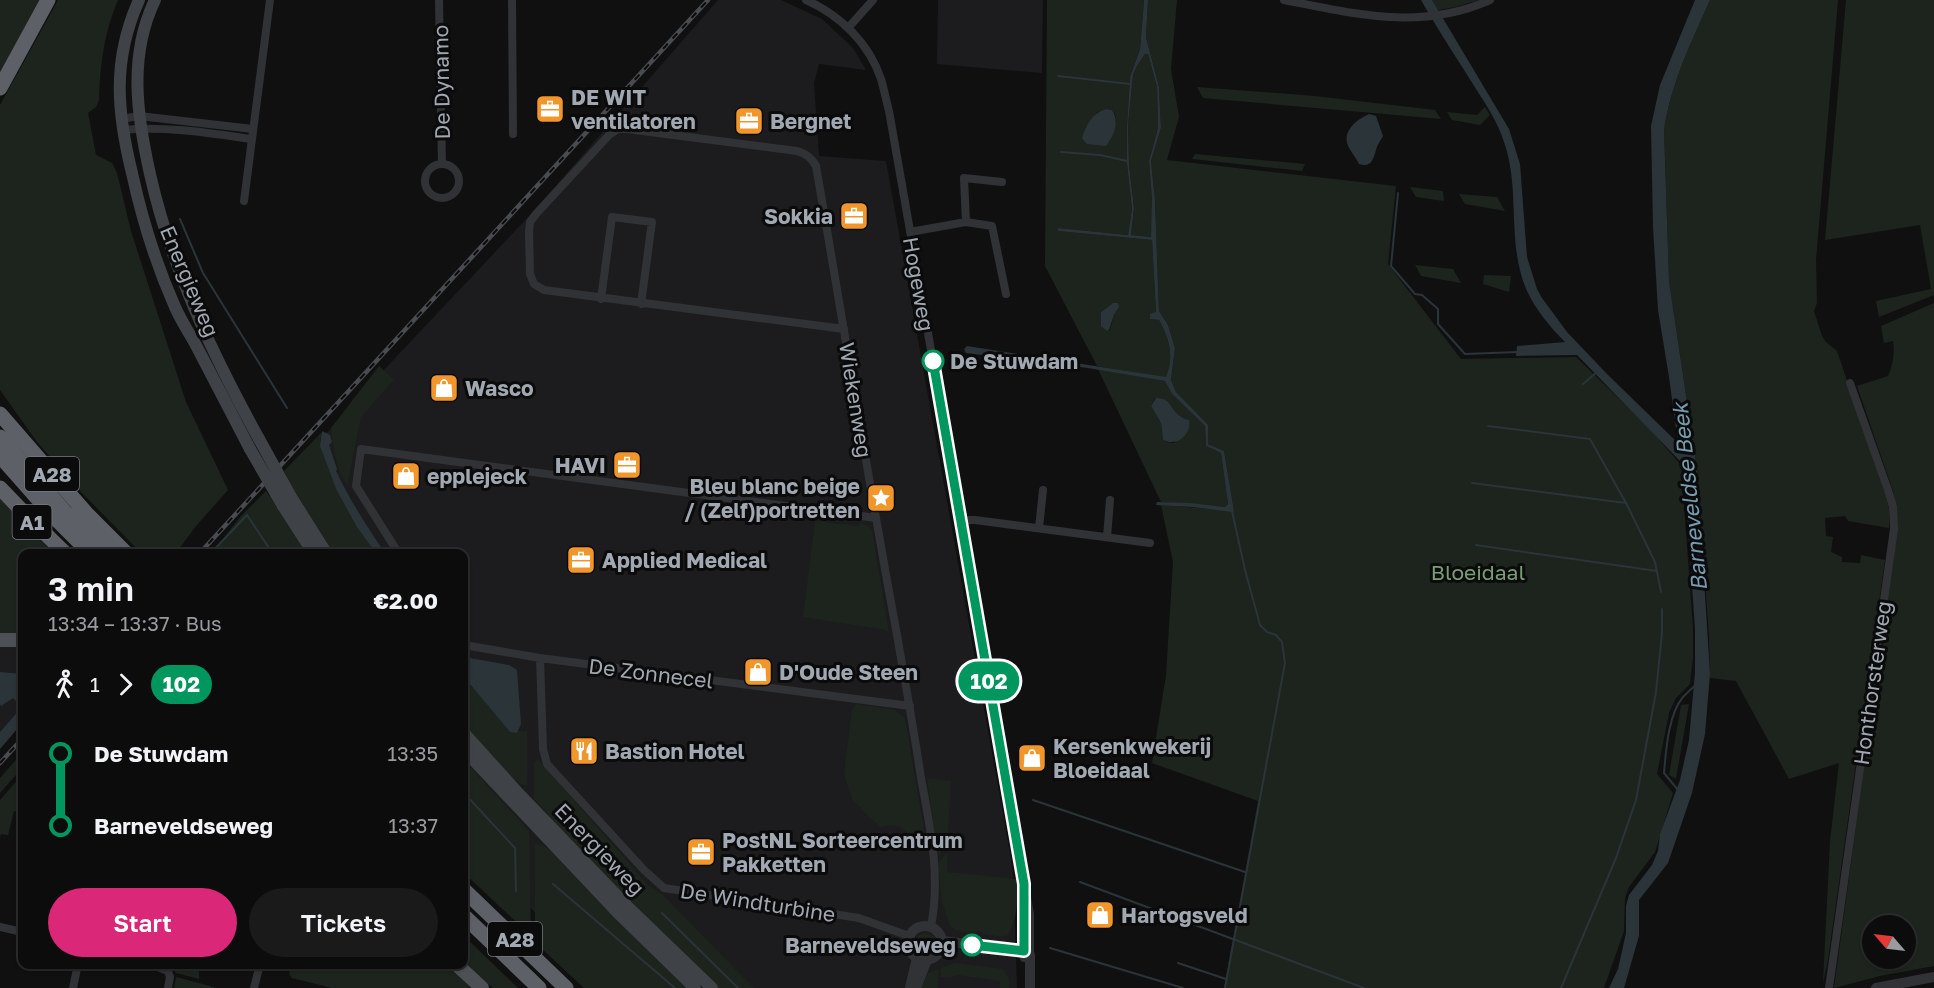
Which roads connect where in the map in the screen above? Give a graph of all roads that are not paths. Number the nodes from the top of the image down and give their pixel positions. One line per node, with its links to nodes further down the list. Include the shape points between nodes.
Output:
1 (48, 0): 12 (highway)
2 (139, 0): 14 (main road, Energieweg, via 121,61 118,99)
3 (155, 0): 13 (main road, Energieweg, via 139,53)
4 (270, 0): 15 (street)
5 (439, 0): 18 (street, De Dynamo)
6 (512, 0): 16 (street)
7 (806, 0): 11 (street, Hogeweg)
8 (873, 0): 11 (street)
9 (1284, 0): 10 (street, via 1384,18 1428,18)
10 (1490, 0)
11 (848, 28): 22 (street, Hogeweg, via 863,45 881,79)
12 (0, 88)
13 (139, 123): 14 (street); 15 (street); 17 (street); 30 (main road, Energieweg, via 155,198 183,282)
14 (122, 125): 30 (main road, Energieweg, via 149,240 172,298)
15 (253, 129): 17 (street)
16 (513, 134)
17 (251, 139): 20 (street)
18 (442, 164): 18 (street, via 430,169 425,181 430,193 442,198 451,196 459,186 457,173)
19 (1002, 182): 21 (street, via 964,178)
20 (244, 201)
21 (966, 222): 22 (street); 23 (street, via 992,226)
22 (910, 231): 37 (street, Hogeweg)
23 (1006, 294)
24 (601, 299): 25 (street); 25 (street, via 612,217 652,222); 26 (street, Wiekenweg, via 544,290 534,284 530,274 530,222 609,135 627,129 797,151 812,159)
25 (641, 304): 26 (street)
26 (844, 329): 36 (street, Wiekenweg)
27 (1850, 383): 81 (street, Honthorsterweg, via 1888,490 1894,529)
28 (0, 414): 44 (highway, A28)
29 (0, 437): 43 (highway, A28)
30 (254, 444): 35 (main road, Energieweg, bridge)
31 (0, 456): 42 (highway, A28)
32 (0, 488): 41 (highway, A1)
33 (1043, 490): 38 (street)
34 (1110, 500): 39 (street)
35 (287, 501): 45 (main road, Energieweg); 46 (main road, Energieweg)
36 (876, 518): 47 (street, via 361,449 356,486); 52 (street, Wiekenweg)
37 (961, 524): 38 (street, via 971,520); 62 (street, Hogeweg, via 1030,914)
38 (1039, 528): 39 (street)
39 (1107, 537): 40 (street)
40 (1150, 543)
41 (61, 549)
42 (86, 549)
43 (102, 549)
44 (122, 549)
45 (311, 549)
46 (323, 549)
47 (396, 549)
48 (0, 640): 49 (main road)
49 (18, 640)
50 (468, 646): 51 (street, De Zonnecel)
51 (540, 658): 52 (street, De Zonnecel); 60 (street, De Windturbine, via 543,749 547,764 664,888 859,918)
52 (910, 706): 57 (street, Wiekenweg, via 932,850 935,886)
53 (468, 737): 76 (main road, Energieweg, via 543,819)
54 (468, 754): 75 (main road, Energieweg)
55 (468, 895): 74 (highway, A28)
56 (468, 920): 73 (highway, A28)
57 (931, 926): 60 (street, via 915,928); 61 (street, via 937,930)
58 (0, 927): 59 (street)
59 (18, 931)
60 (909, 936): 63 (street, via 909,948)
61 (942, 945): 62 (street); 63 (street, via 937,955)
62 (1026, 955): 79 (street, Hogeweg); 80 (street, Hogeweg)
63 (922, 959): 77 (street); 78 (street)
64 (77, 969): 69 (street)
65 (163, 969): 70 (street, via 170,977)
66 (259, 969): 71 (street)
67 (461, 969): 72 (main road)
68 (1934, 977): 82 (street)
69 (72, 988)
70 (168, 988)
71 (254, 988)
72 (482, 988)
73 (539, 988)
74 (566, 988)
75 (695, 988)
76 (712, 988)
77 (910, 988)
78 (916, 988)
79 (1024, 988)
80 (1030, 988)
81 (1829, 988)
82 (1876, 988)

